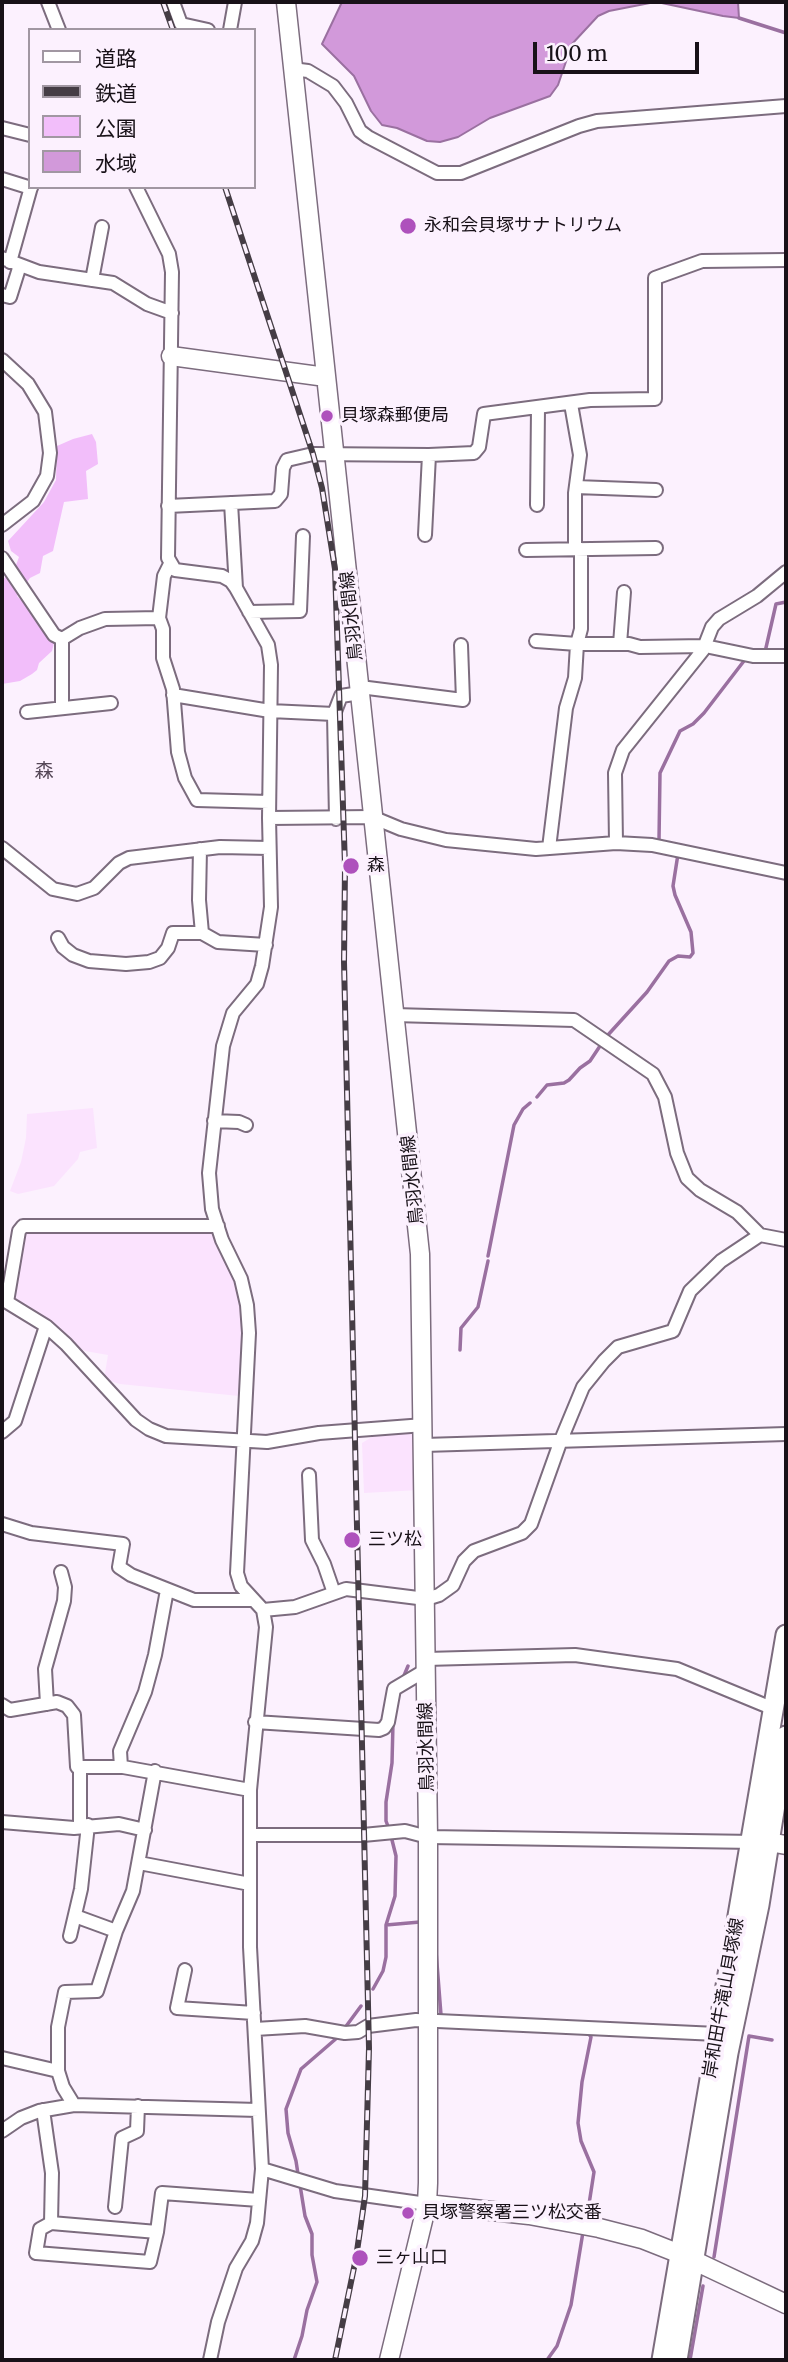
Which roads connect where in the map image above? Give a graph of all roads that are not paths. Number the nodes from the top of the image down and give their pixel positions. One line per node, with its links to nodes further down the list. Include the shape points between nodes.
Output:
1 (48, 2): 5 (street)
2 (173, 2): 6 (street, via 181,24)
3 (235, 2): 7 (street)
4 (286, 2): 8 (street, 鳥羽水間線)
5 (58, 28)
6 (199, 28)
7 (230, 28)
8 (292, 69): 9 (street, via 308,71 333,86 368,137 437,173 461,173 597,121); 24 (street, 鳥羽水間線)
9 (786, 106)
10 (2, 128): 11 (street)
11 (28, 134)
12 (2, 179): 13 (street)
13 (28, 186)
14 (30, 189): 18 (street)
15 (137, 189): 21 (street, via 169,254)
16 (102, 227): 19 (street)
17 (786, 260): 25 (street, via 702,261 654,278 655,400)
18 (11, 262): 19 (street, via 39,272); 20 (street, via 10,297)
19 (92, 280): 21 (street, via 113,282 147,304)
20 (2, 295)
21 (172, 313): 22 (street)
22 (171, 356): 24 (street); 33 (street)
23 (2, 360): 34 (street, via 29,384 45,412 50,453 47,476 33,502)
24 (326, 377): 27 (street, 鳥羽水間線)
25 (571, 404): 26 (street); 29 (street, via 580,455)
26 (538, 409): 28 (street, via 484,414 477,451); 32 (street)
27 (334, 453): 28 (street); 31 (street, via 287,460 279,500); 54 (street, 鳥羽水間線)
28 (429, 456): 35 (street)
29 (576, 488): 30 (street); 38 (street)
30 (656, 489)
31 (231, 503): 33 (street); 43 (street)
32 (537, 505)
33 (168, 506): 41 (street)
34 (2, 525)
35 (425, 535)
36 (303, 536): 45 (street, via 300,611)
37 (656, 548): 38 (street)
38 (578, 549): 39 (street); 49 (street, via 581,629)
39 (526, 550)
40 (2, 558): 47 (street, via 54,635)
41 (170, 564): 43 (street, via 175,570 222,576); 46 (street)
42 (786, 572): 52 (street, via 719,619)
43 (236, 587): 45 (street)
44 (624, 592): 50 (street)
45 (249, 612): 58 (street, via 270,652)
46 (159, 618): 47 (street, via 105,619); 55 (street)
47 (62, 639): 57 (street)
48 (536, 641): 49 (street)
49 (577, 644): 50 (street); 68 (street)
50 (620, 644): 52 (street)
51 (461, 645): 54 (street, via 463,700)
52 (705, 646): 53 (street, via 753,656); 65 (street, via 618,761)
53 (786, 656)
54 (360, 690): 60 (street, via 341,696); 62 (street, 鳥羽水間線)
55 (173, 695): 58 (street); 61 (street, via 178,752 197,800)
56 (111, 703): 57 (street)
57 (62, 708): 59 (street)
58 (270, 711): 60 (street); 61 (street)
59 (27, 712)
60 (334, 714): 64 (street)
61 (269, 802): 63 (street)
62 (372, 817): 64 (street); 68 (street, via 446,840); 74 (street, 鳥羽水間線)
63 (269, 818): 64 (street); 67 (street)
64 (336, 819)
65 (616, 843): 68 (street); 70 (street, via 652,845)
66 (2, 848): 69 (street, via 53,889 77,894 94,888 129,858)
67 (269, 848): 69 (street); 73 (street, via 271,907)
68 (549, 848)
69 (200, 849): 71 (street)
70 (786, 873)
71 (202, 933): 72 (street, via 173,933 160,958 126,964 73,955); 73 (street, via 218,942)
72 (58, 938)
73 (266, 945): 75 (street, via 257,984 233,1013 223,1046)
74 (394, 1014): 78 (street, via 574,1020 653,1074 665,1097 687,1178 737,1212); 82 (street, 鳥羽水間線, via 420,1254)
75 (214, 1121): 76 (street); 77 (street, via 209,1173)
76 (246, 1125)
77 (218, 1226): 80 (street, via 23,1226); 86 (street, via 247,1305)
78 (760, 1235): 79 (street); 85 (street, via 720,1261 690,1291 673,1331 618,1348 604,1362 583,1387)
79 (785, 1236)
80 (4, 1300): 81 (street)
81 (46, 1326): 83 (street, via 15,1421); 86 (street, via 149,1429 166,1436)
82 (424, 1424): 86 (street); 87 (street, 鳥羽水間線)
83 (2, 1432)
84 (786, 1434): 85 (street)
85 (561, 1440): 87 (street); 93 (street, via 531,1524 522,1533 474,1551 453,1585)
86 (243, 1441): 94 (street, via 237,1573)
87 (424, 1445): 93 (street, 鳥羽水間線)
88 (309, 1475): 92 (street, via 312,1540)
89 (2, 1524): 91 (street, via 31,1533 123,1544 119,1567)
90 (61, 1572): 98 (street, via 64,1601 46,1669)
91 (167, 1590): 94 (street, via 194,1600); 104 (street, via 145,1692 120,1751)
92 (334, 1593): 93 (street, via 346,1589); 95 (street, via 295,1607)
93 (426, 1599): 97 (street, 鳥羽水間線)
94 (253, 1600): 95 (street)
95 (263, 1610): 101 (street, via 266,1627)
96 (786, 1635): 100 (main road, 岸和田牛滝山貝塚線)
97 (426, 1664): 100 (street, via 575,1655 677,1669); 101 (street, via 394,1689 388,1722 379,1730); 111 (street, 鳥羽水間線)
98 (47, 1704): 99 (street, via 10,1710); 103 (street, via 67,1706 74,1715)
99 (2, 1705)
100 (774, 1709): 112 (main road, 岸和田牛滝山貝塚線)
101 (255, 1722): 106 (street)
102 (786, 1736): 112 (main road, 岸和田牛滝山貝塚線)
103 (80, 1767): 104 (street); 108 (street)
104 (121, 1767): 105 (street)
105 (155, 1771): 106 (street); 109 (street)
106 (250, 1790): 110 (street)
107 (2, 1822): 108 (street)
108 (84, 1826): 109 (street, via 119,1824); 115 (street)
109 (145, 1830): 113 (street)
110 (250, 1835): 111 (street, via 405,1831); 114 (street)
111 (428, 1837): 112 (street); 120 (street, 鳥羽水間線)
112 (769, 1843): 122 (main road, 岸和田牛滝山貝塚線); 136 (main road, 岸和田牛滝山貝塚線)
113 (139, 1863): 114 (street); 116 (street)
114 (250, 1884): 119 (street)
115 (75, 1916): 116 (street); 117 (street)
116 (116, 1931): 124 (street, via 97,1991 65,1992 58,2027)
117 (69, 1936)
118 (185, 1970): 119 (street, via 177,2008)
119 (254, 2013): 121 (street)
120 (429, 2021): 121 (street, via 389,2022 345,2033 305,2026); 122 (street); 132 (street, 鳥羽水間線)
121 (255, 2029): 128 (street)
122 (717, 2034): 136 (main road, 岸和田牛滝山貝塚線)
123 (2, 2058): 124 (street)
124 (58, 2071): 125 (street)
125 (74, 2105): 126 (street); 127 (street)
126 (138, 2106): 128 (street); 133 (street, via 136,2131 122,2138)
127 (43, 2110): 129 (street); 134 (street, via 52,2173)
128 (258, 2110): 130 (street)
129 (2, 2131)
130 (261, 2169): 131 (street); 132 (street, via 335,2191)
131 (259, 2200): 135 (street, via 162,2193); 138 (street, via 252,2241 221,2311)
132 (428, 2204): 136 (street, via 599,2228); 139 (street, 鳥羽水間線)
133 (115, 2207)
134 (51, 2223): 135 (street); 135 (street, via 40,2229 36,2253 149,2262)
135 (157, 2232)
136 (687, 2258): 137 (street); 140 (main road, 岸和田牛滝山貝塚線); 141 (main road, 岸和田牛滝山貝塚線)
137 (786, 2304)
138 (210, 2360)
139 (389, 2360)
140 (662, 2360)
141 (677, 2360)

